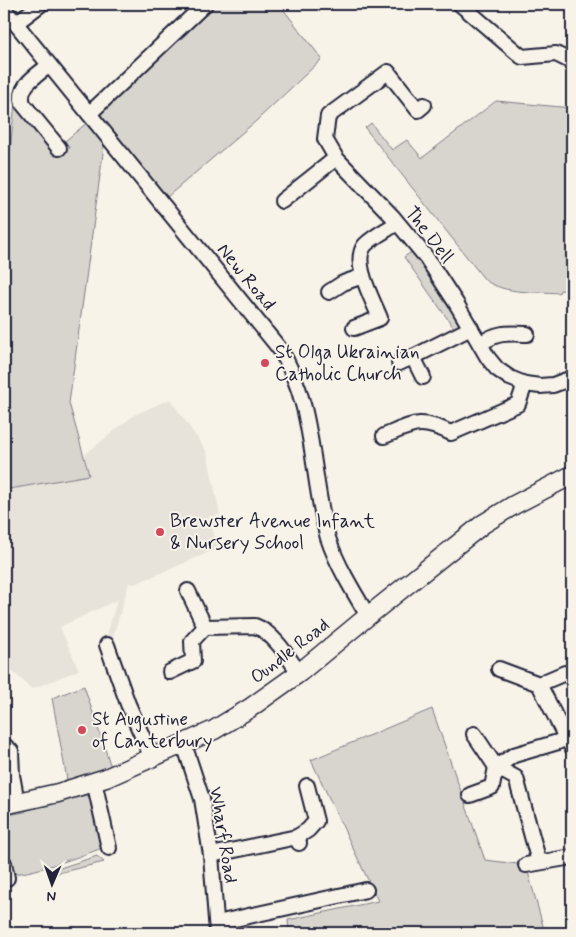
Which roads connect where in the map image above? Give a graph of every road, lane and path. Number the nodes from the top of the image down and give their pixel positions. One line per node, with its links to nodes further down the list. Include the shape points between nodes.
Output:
1 (42, 4): 5 (street)
2 (205, 4): 9 (street)
3 (460, 4): 6 (street, via 522,57 556,54)
4 (4, 9): 5 (street, New Road)
5 (16, 23): 7 (street, New Road)
6 (572, 62)
7 (48, 66): 9 (street, New Road); 10 (street, via 24,87 21,98)
8 (424, 105): 11 (street, The Dell, via 418,110 388,72 328,116 325,139)
9 (88, 114): 28 (street, New Road, via 289,362 309,430 328,536 337,562)
10 (59, 148)
11 (336, 158): 12 (street); 13 (street, The Dell)
12 (282, 201)
13 (397, 223): 14 (street, via 364,247 360,268); 17 (street, The Dell, via 426,257)
14 (363, 276): 15 (street); 16 (street, via 380,318)
15 (329, 292)
16 (354, 328)
17 (471, 328): 19 (street, The Dell); 20 (street)
18 (528, 334): 19 (street, via 506,332)
19 (480, 344): 24 (street, The Dell, via 497,369)
20 (413, 357): 21 (street); 22 (street)
21 (399, 362)
22 (423, 377)
23 (572, 378): 24 (street, The Dell, via 553,385)
24 (525, 384): 25 (street, via 518,404 450,433 433,424 415,424)
25 (384, 436)
26 (572, 475): 28 (main road, Oundle Road, via 483,524)
27 (188, 591): 29 (street)
28 (368, 616): 33 (main road, Oundle Road)
29 (205, 627): 32 (street, via 192,641 193,661); 33 (street, via 262,628)
30 (107, 645): 40 (street)
31 (498, 669): 35 (street)
32 (170, 672)
33 (299, 673): 38 (main road, Oundle Road, via 250,708)
34 (565, 673): 35 (street)
35 (539, 684): 37 (street)
36 (474, 734): 41 (street)
37 (569, 743): 41 (street, via 558,742 514,755)
38 (184, 744): 40 (main road, Oundle Road); 47 (street, Wharf Road, via 202,799)
39 (4, 745): 45 (street, via 11,751)
40 (152, 758): 42 (main road, Oundle Road)
41 (496, 767): 44 (street, via 492,787); 48 (street, via 516,778 533,864)
42 (94, 781): 45 (main road, Oundle Road); 46 (street)
43 (307, 786): 47 (street, via 316,821 298,840)
44 (470, 795)
45 (10, 803)
46 (109, 848)
47 (211, 855): 52 (street, Wharf Road)
48 (572, 857)
49 (4, 863): 50 (street)
50 (7, 878)
51 (366, 890): 52 (street)
52 (217, 928)

